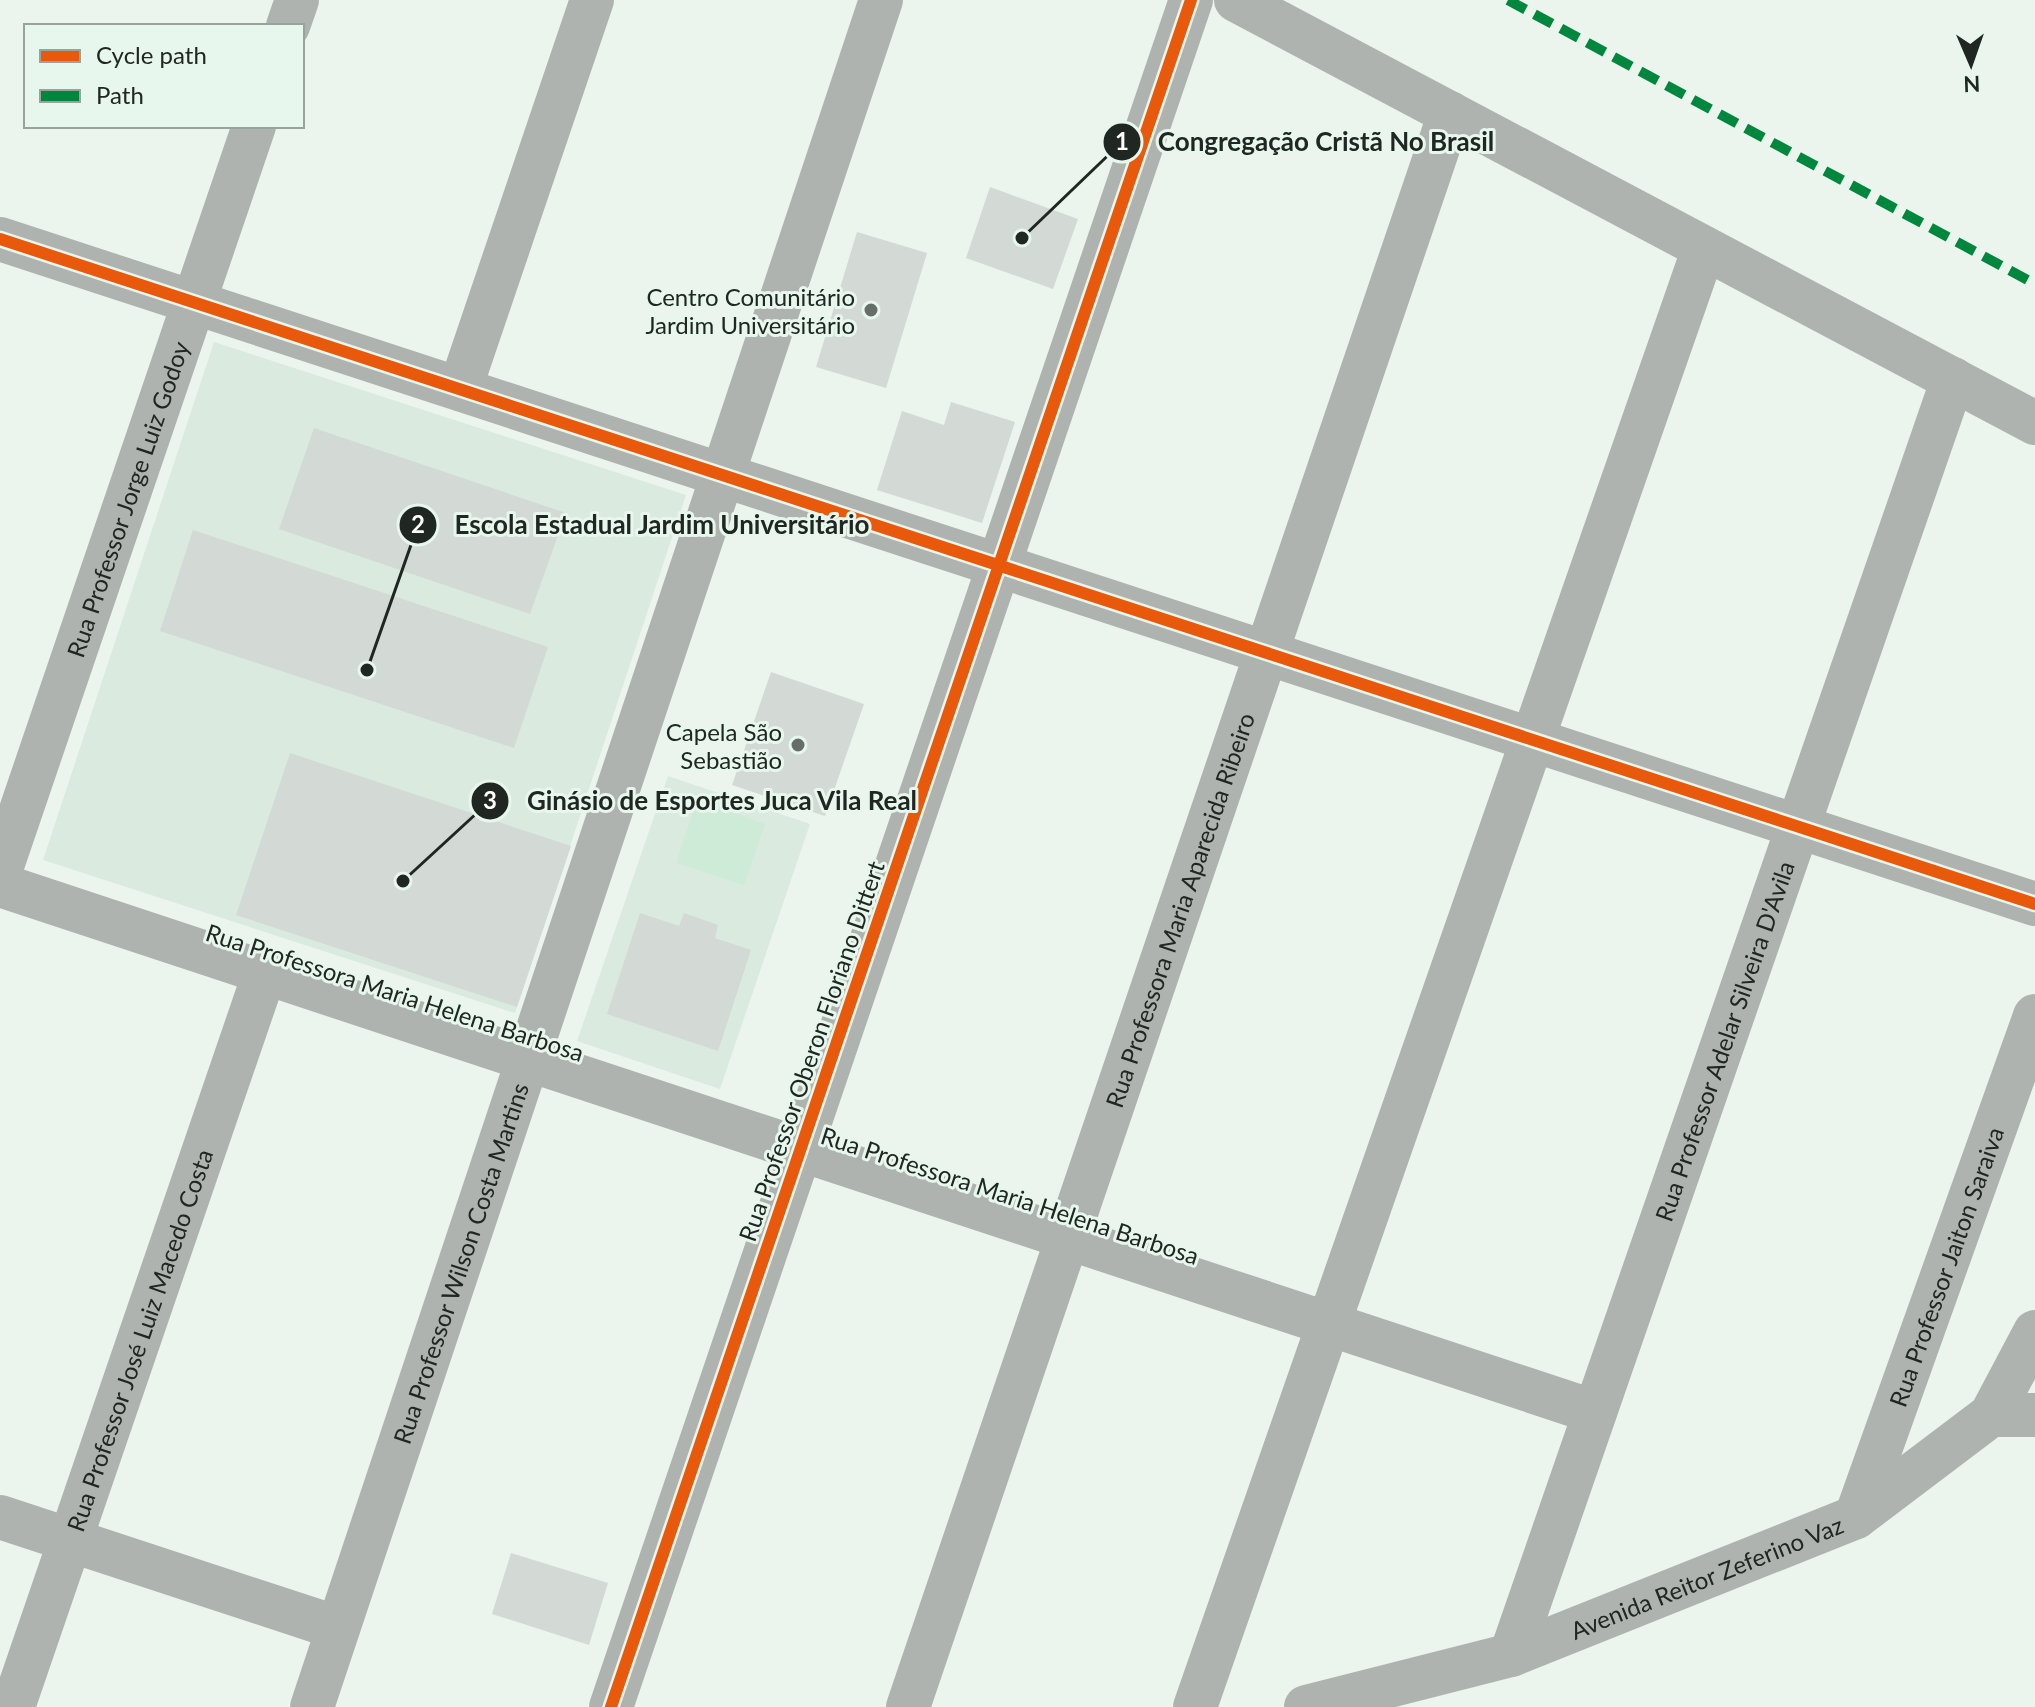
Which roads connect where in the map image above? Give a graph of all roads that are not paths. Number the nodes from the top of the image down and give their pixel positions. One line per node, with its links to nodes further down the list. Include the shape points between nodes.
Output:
1 (297, 0): 6 (street)
2 (592, 0): 13 (street)
3 (881, 0): 15 (street, Rua Professor Wilson Costa Martins)
4 (1191, 0): 16 (street, Rua Professor Oberon Floriano Dittert)
5 (1236, 0): 7 (street)
6 (289, 24)
7 (1450, 113): 10 (street); 17 (street, Rua Professora Maria Aparecida Ribeiro)
8 (253, 128): 11 (street, Rua Professor Jorge Luiz Godoy)
9 (0, 239): 11 (street)
10 (1704, 248): 12 (street); 18 (street)
11 (194, 302): 13 (street); 20 (street, Rua Professor Jorge Luiz Godoy)
12 (1953, 379): 14 (street); 19 (street, Rua Professor Adelar Silveira D'Avila)
13 (460, 389): 15 (street)
14 (2035, 423)
15 (723, 475): 16 (street); 25 (street, Rua Professor Wilson Costa Martins)
16 (998, 565): 17 (street); 26 (street, Rua Professor Oberon Floriano Dittert)
17 (1266, 653): 18 (street); 27 (street, Rua Professora Maria Aparecida Ribeiro)
18 (1532, 740): 19 (street); 28 (street)
19 (1798, 826): 22 (street); 30 (street, Rua Professor Adelar Silveira D'Avila)
20 (0, 872)
21 (0, 885): 23 (street, Rua Professora Maria Helena Barbosa)
22 (2035, 904)
23 (265, 972): 25 (street, Rua Professora Maria Helena Barbosa); 35 (street, Rua Professor José Luiz Macedo Costa)
24 (2035, 1016): 34 (street, Rua Professor Jaiton Saraiva)
25 (528, 1059): 26 (street, Rua Professora Maria Helena Barbosa); 36 (street, Rua Professor Wilson Costa Martins)
26 (801, 1149): 27 (street, Rua Professora Maria Helena Barbosa); 40 (street, Rua Professor Oberon Floriano Dittert)
27 (1068, 1238): 28 (street, Rua Professora Maria Helena Barbosa); 41 (street, Rua Professora Maria Aparecida Ribeiro)
28 (1329, 1324): 30 (street, Rua Professora Maria Helena Barbosa); 42 (street)
29 (2035, 1332): 31 (street, Avenida Reitor Zeferino Vaz)
30 (1595, 1412): 37 (street, Rua Professor Adelar Silveira D'Avila)
31 (1991, 1415): 32 (street); 34 (street, Avenida Reitor Zeferino Vaz)
32 (2035, 1415)
33 (0, 1517): 35 (street)
34 (1856, 1517): 37 (street, Avenida Reitor Zeferino Vaz)
35 (71, 1540): 36 (street); 38 (street, Rua Professor José Luiz Macedo Costa)
36 (338, 1628): 39 (street, Rua Professor Wilson Costa Martins)
37 (1511, 1655): 43 (street, Avenida Reitor Zeferino Vaz)
38 (13, 1707)
39 (312, 1707)
40 (611, 1707)
41 (908, 1707)
42 (1195, 1707)
43 (1306, 1707)

